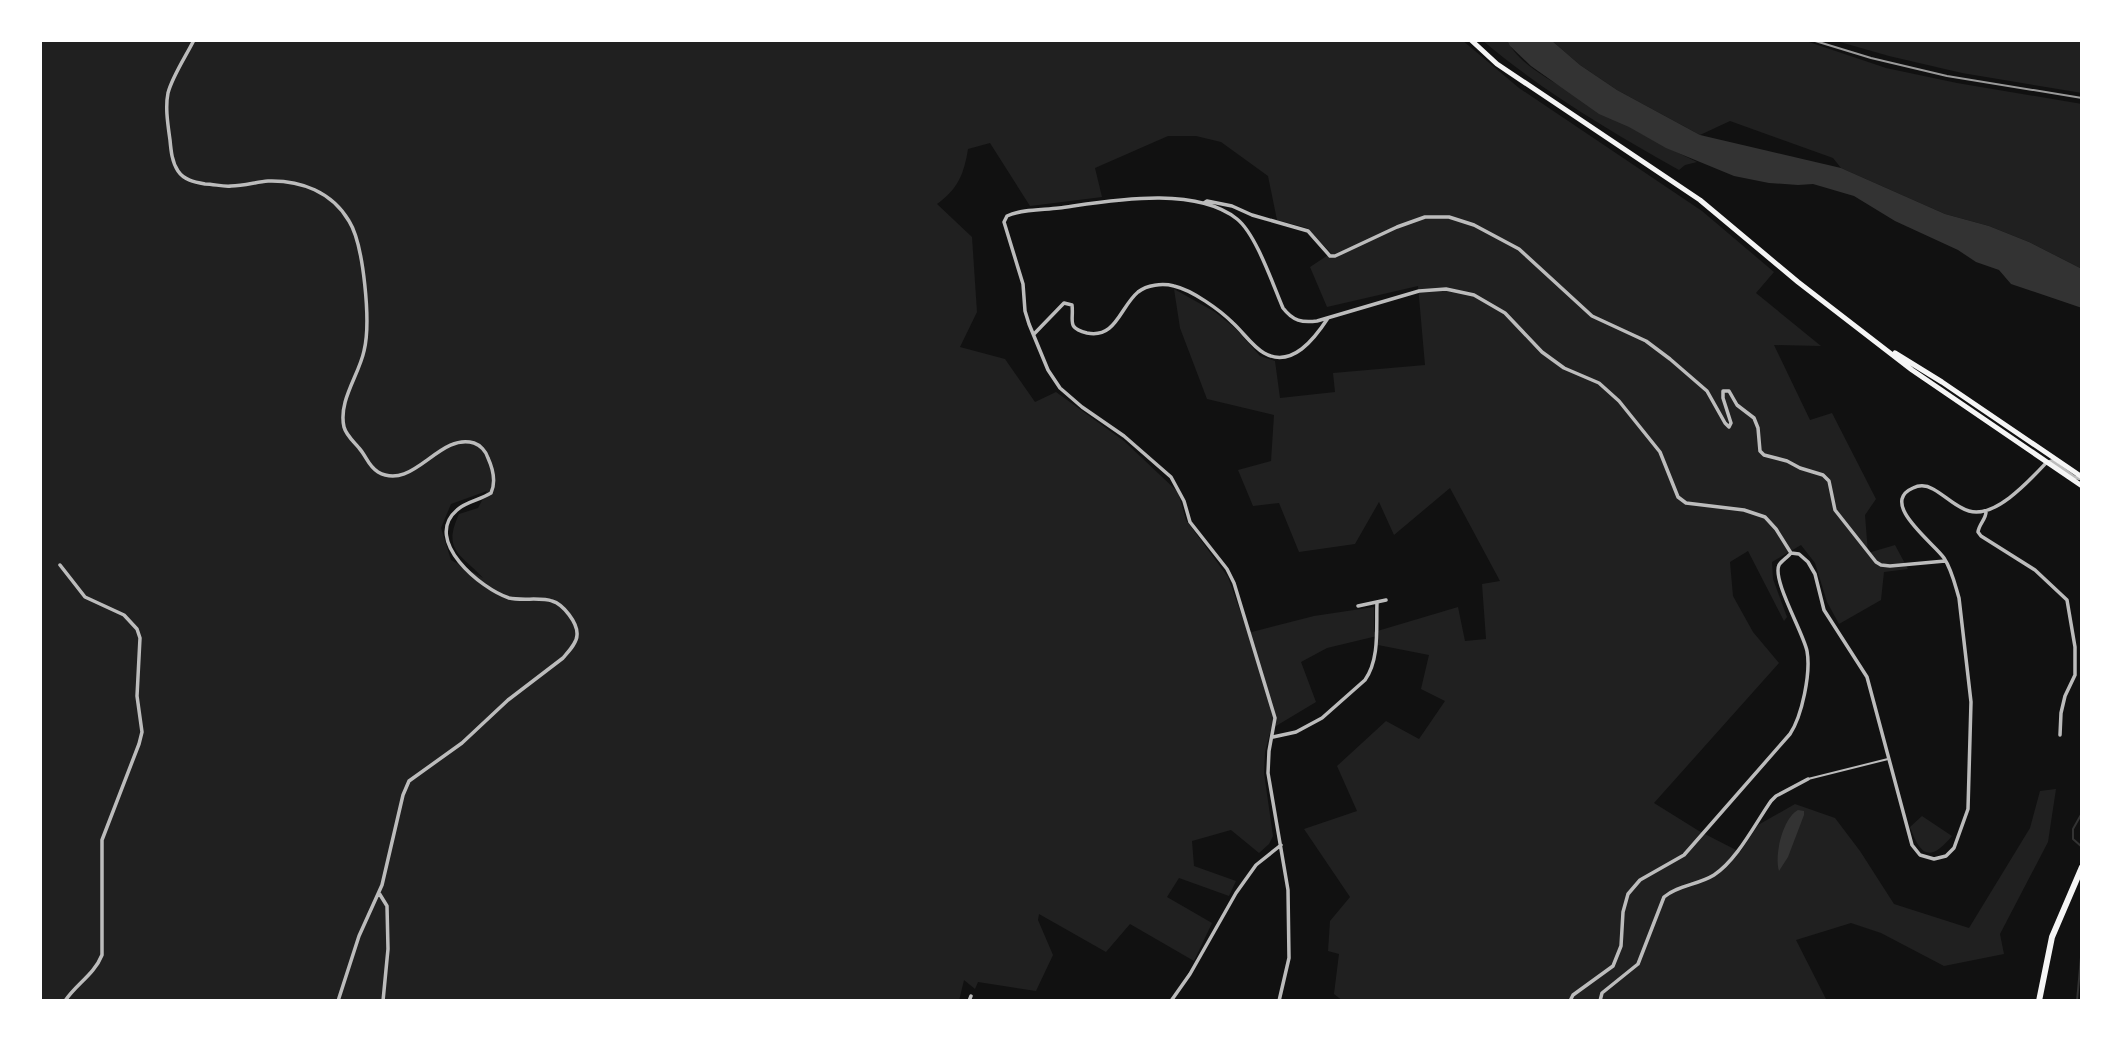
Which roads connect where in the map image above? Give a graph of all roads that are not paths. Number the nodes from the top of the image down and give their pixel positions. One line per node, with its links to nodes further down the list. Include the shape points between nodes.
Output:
1 (194, 40): 24 (street, via 169,92 167,114 178,172 191,182 231,186 270,181 302,184 322,192 343,211 353,228 367,320 365,350 344,408 344,428 370,467 382,475 399,476 461,441 477,444 487,453 494,486 491,493 457,509 450,519 446,533 450,549 458,563 497,591 509,598 551,600 563,607 575,624 577,635 563,658 409,781)
2 (1471, 40): 6 (main road, via 1497,64 1700,200)
3 (1202, 203): 4 (street, via 1236,218 1249,230 1290,317 1303,323); 5 (street, via 1125,199 1007,216 1004,222); 13 (street, via 1232,206 1308,231 1335,257 1425,217 1450,217 1474,225 1519,249 1592,316 1646,341 1670,359 1707,391 1729,426 1723,391 1729,391 1737,405 1754,418 1764,455 1829,481 1835,510 1876,562 1890,566)
4 (1328, 318): 5 (street, via 1304,348 1293,355 1272,356 1191,293 1177,286 1156,285 1133,297 1111,328 1101,334 1074,327 1072,305 1064,303); 12 (street, via 1419,291 1446,289 1474,295 1505,313 1542,352 1564,368 1599,383 1619,401 1660,452 1678,497 1686,503 1765,517)
5 (1034, 334): 19 (street, via 1060,388 1171,477 1190,522 1227,569 1273,707)
6 (1867, 336): 7 (main road); 8 (main road)
7 (2045, 453): 8 (street); 9 (main road)
8 (2047, 462): 9 (street); 10 (main road); 11 (street, via 1999,507)
9 (2082, 478)
10 (2082, 486)
11 (1986, 512): 13 (street, via 1972,512 1924,486 1906,491 1902,506 1906,518); 18 (street, via 1979,526 1981,536 2035,570 2067,600 2075,675 2060,713)
12 (1791, 554): 20 (street, via 1808,562 1824,610 1867,677); 30 (street, via 1779,565 1778,575 1807,653 1798,722 1684,855 1640,880 1628,894 1614,966)
13 (1945, 561): 20 (street, via 1958,598 1971,702 1968,809 1954,848 1946,856 1920,855 1912,845)
14 (60, 565): 25 (street, via 85,597 124,615 141,638 137,695 142,732 103,840 103,956)
15 (1386, 600): 16 (street)
16 (1377, 603): 17 (street); 19 (street, via 1373,665 1365,680 1322,718 1296,732)
17 (1357, 606)
18 (2060, 735)
19 (1273, 737): 22 (street, via 1268,773)
20 (1889, 759): 21 (lane)
21 (1808, 779): 31 (street, via 1771,801 1718,872 1664,897 1638,964 1602,993)
22 (1281, 845): 28 (street, via 1256,865 1236,893); 29 (street, via 1288,890 1289,958)
23 (2081, 868): 32 (highway, via 2052,937)
24 (379, 893): 26 (street); 27 (street, via 387,906)
25 (65, 1001)
26 (338, 1001)
27 (383, 1001)
28 (1171, 1001)
29 (1279, 1001)
30 (1570, 1001)
31 (1600, 1001)
32 (2039, 1001)

